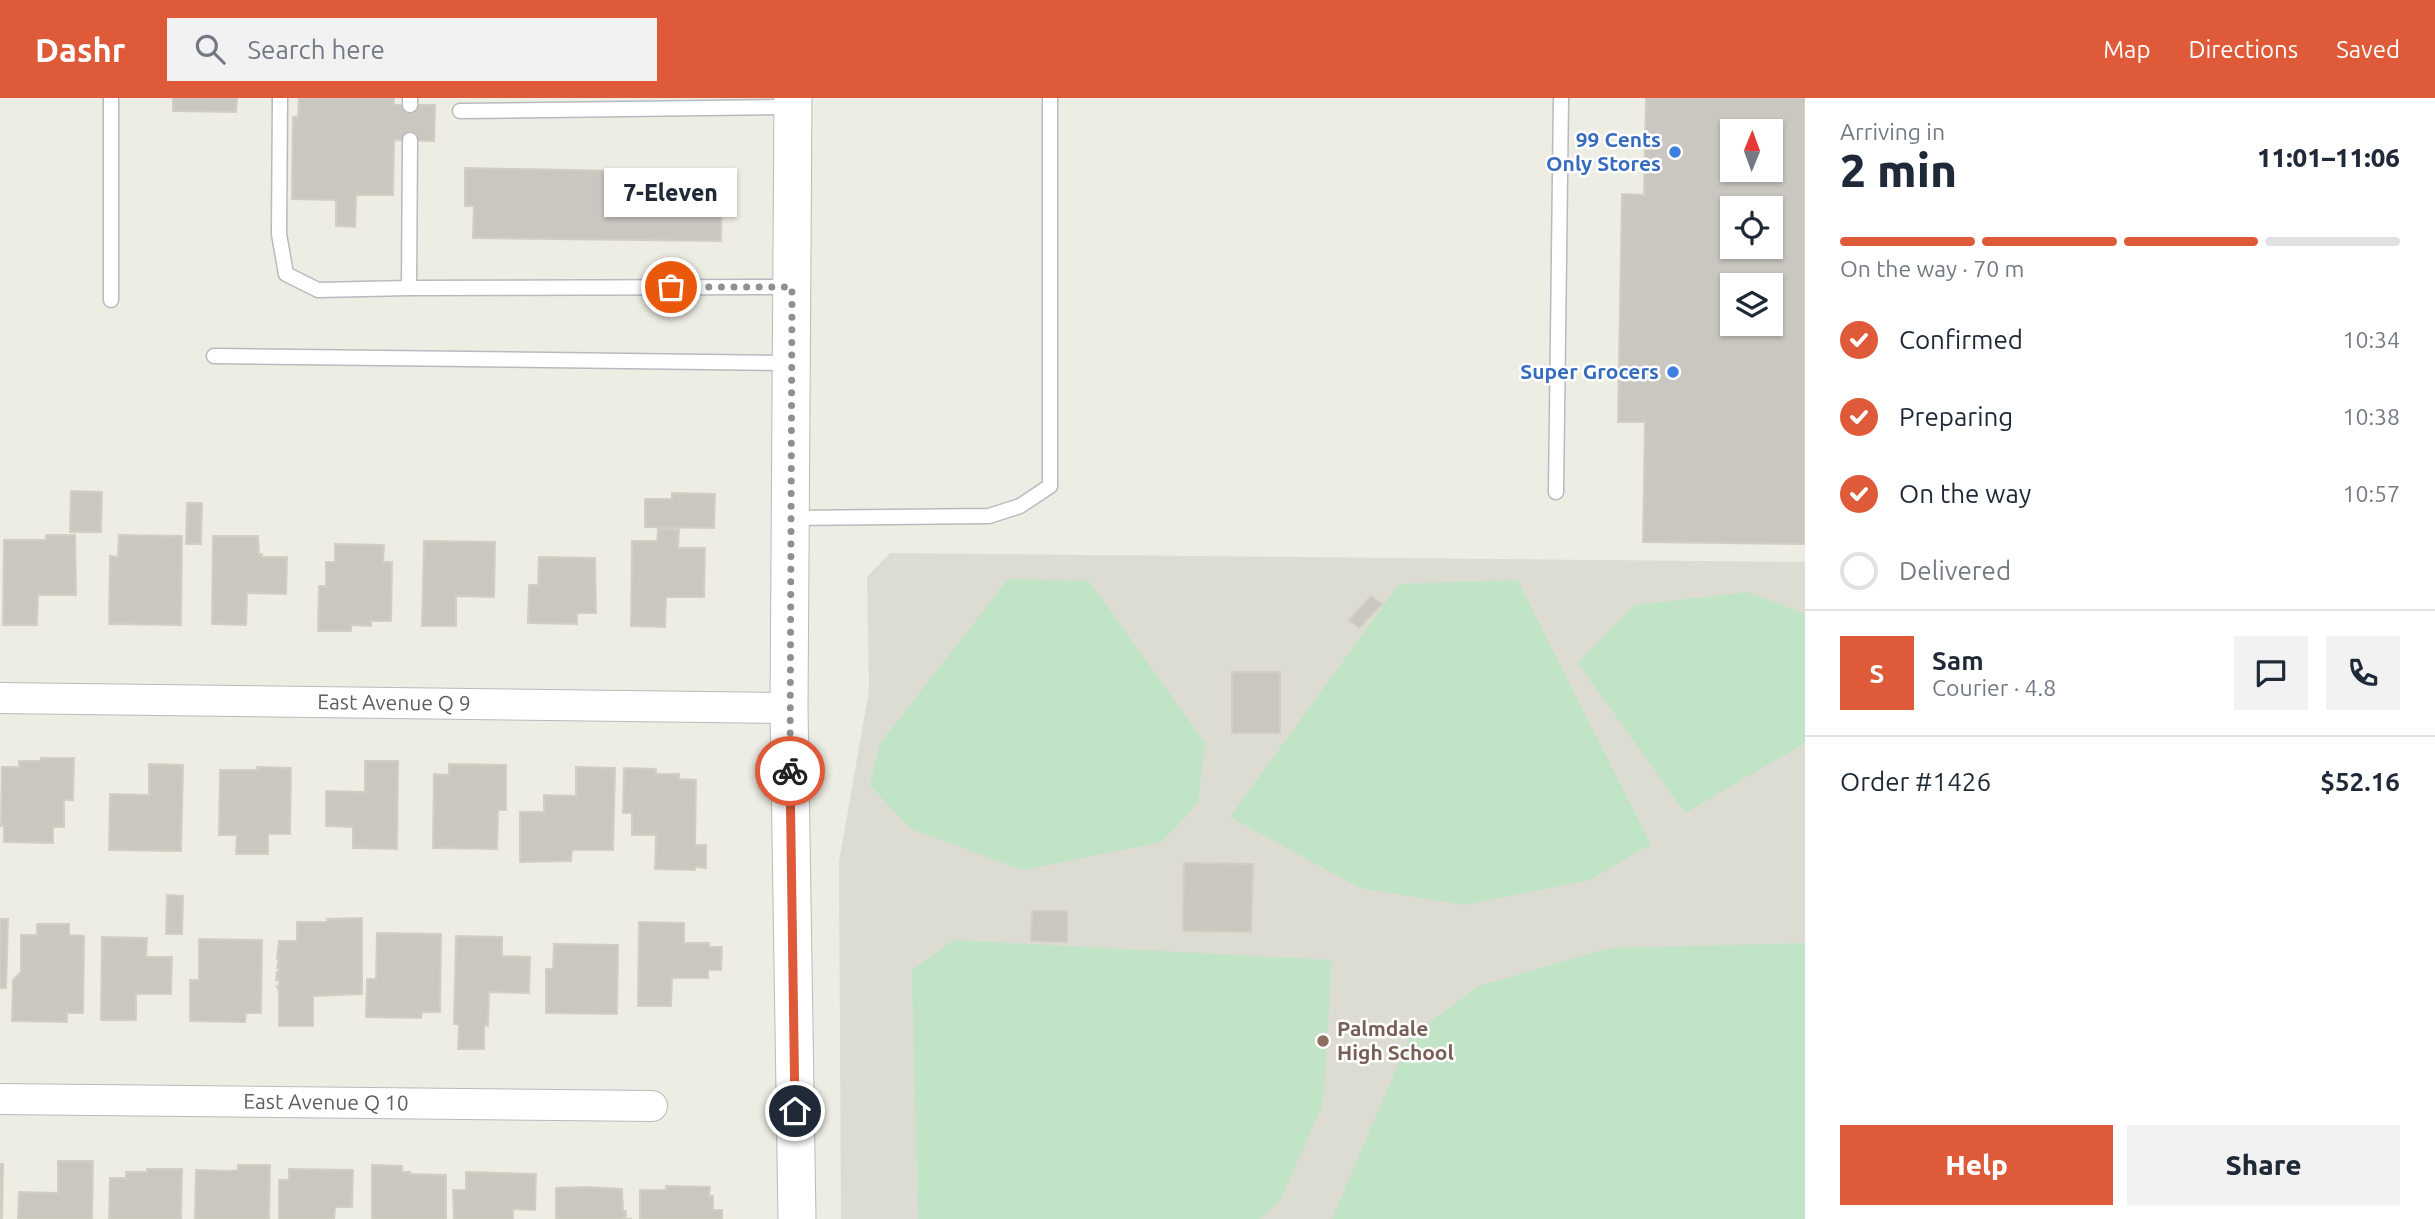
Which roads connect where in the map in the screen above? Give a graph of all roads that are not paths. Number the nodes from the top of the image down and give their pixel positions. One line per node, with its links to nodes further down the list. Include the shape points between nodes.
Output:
1 (111, 98): 11 (lane)
2 (280, 98): 10 (lane, via 279,234 286,274 318,290)
3 (1050, 98): 15 (lane, via 1049,486 1020,506 989,516)
4 (1560, 98): 14 (lane)
5 (793, 102): 6 (lane); 9 (street)
6 (592, 104): 7 (lane)
7 (460, 111)
8 (410, 140): 10 (lane)
9 (792, 287): 10 (lane); 13 (street)
10 (409, 288)
11 (111, 300)
12 (214, 356): 13 (lane)
13 (791, 363): 15 (street)
14 (1556, 492)
15 (789, 518): 17 (street)
16 (0, 698): 17 (street, East Avenue Q 9)
17 (789, 708): 20 (street)
18 (0, 1100): 19 (street, East Avenue Q 10)
19 (652, 1106)
20 (797, 1219)

